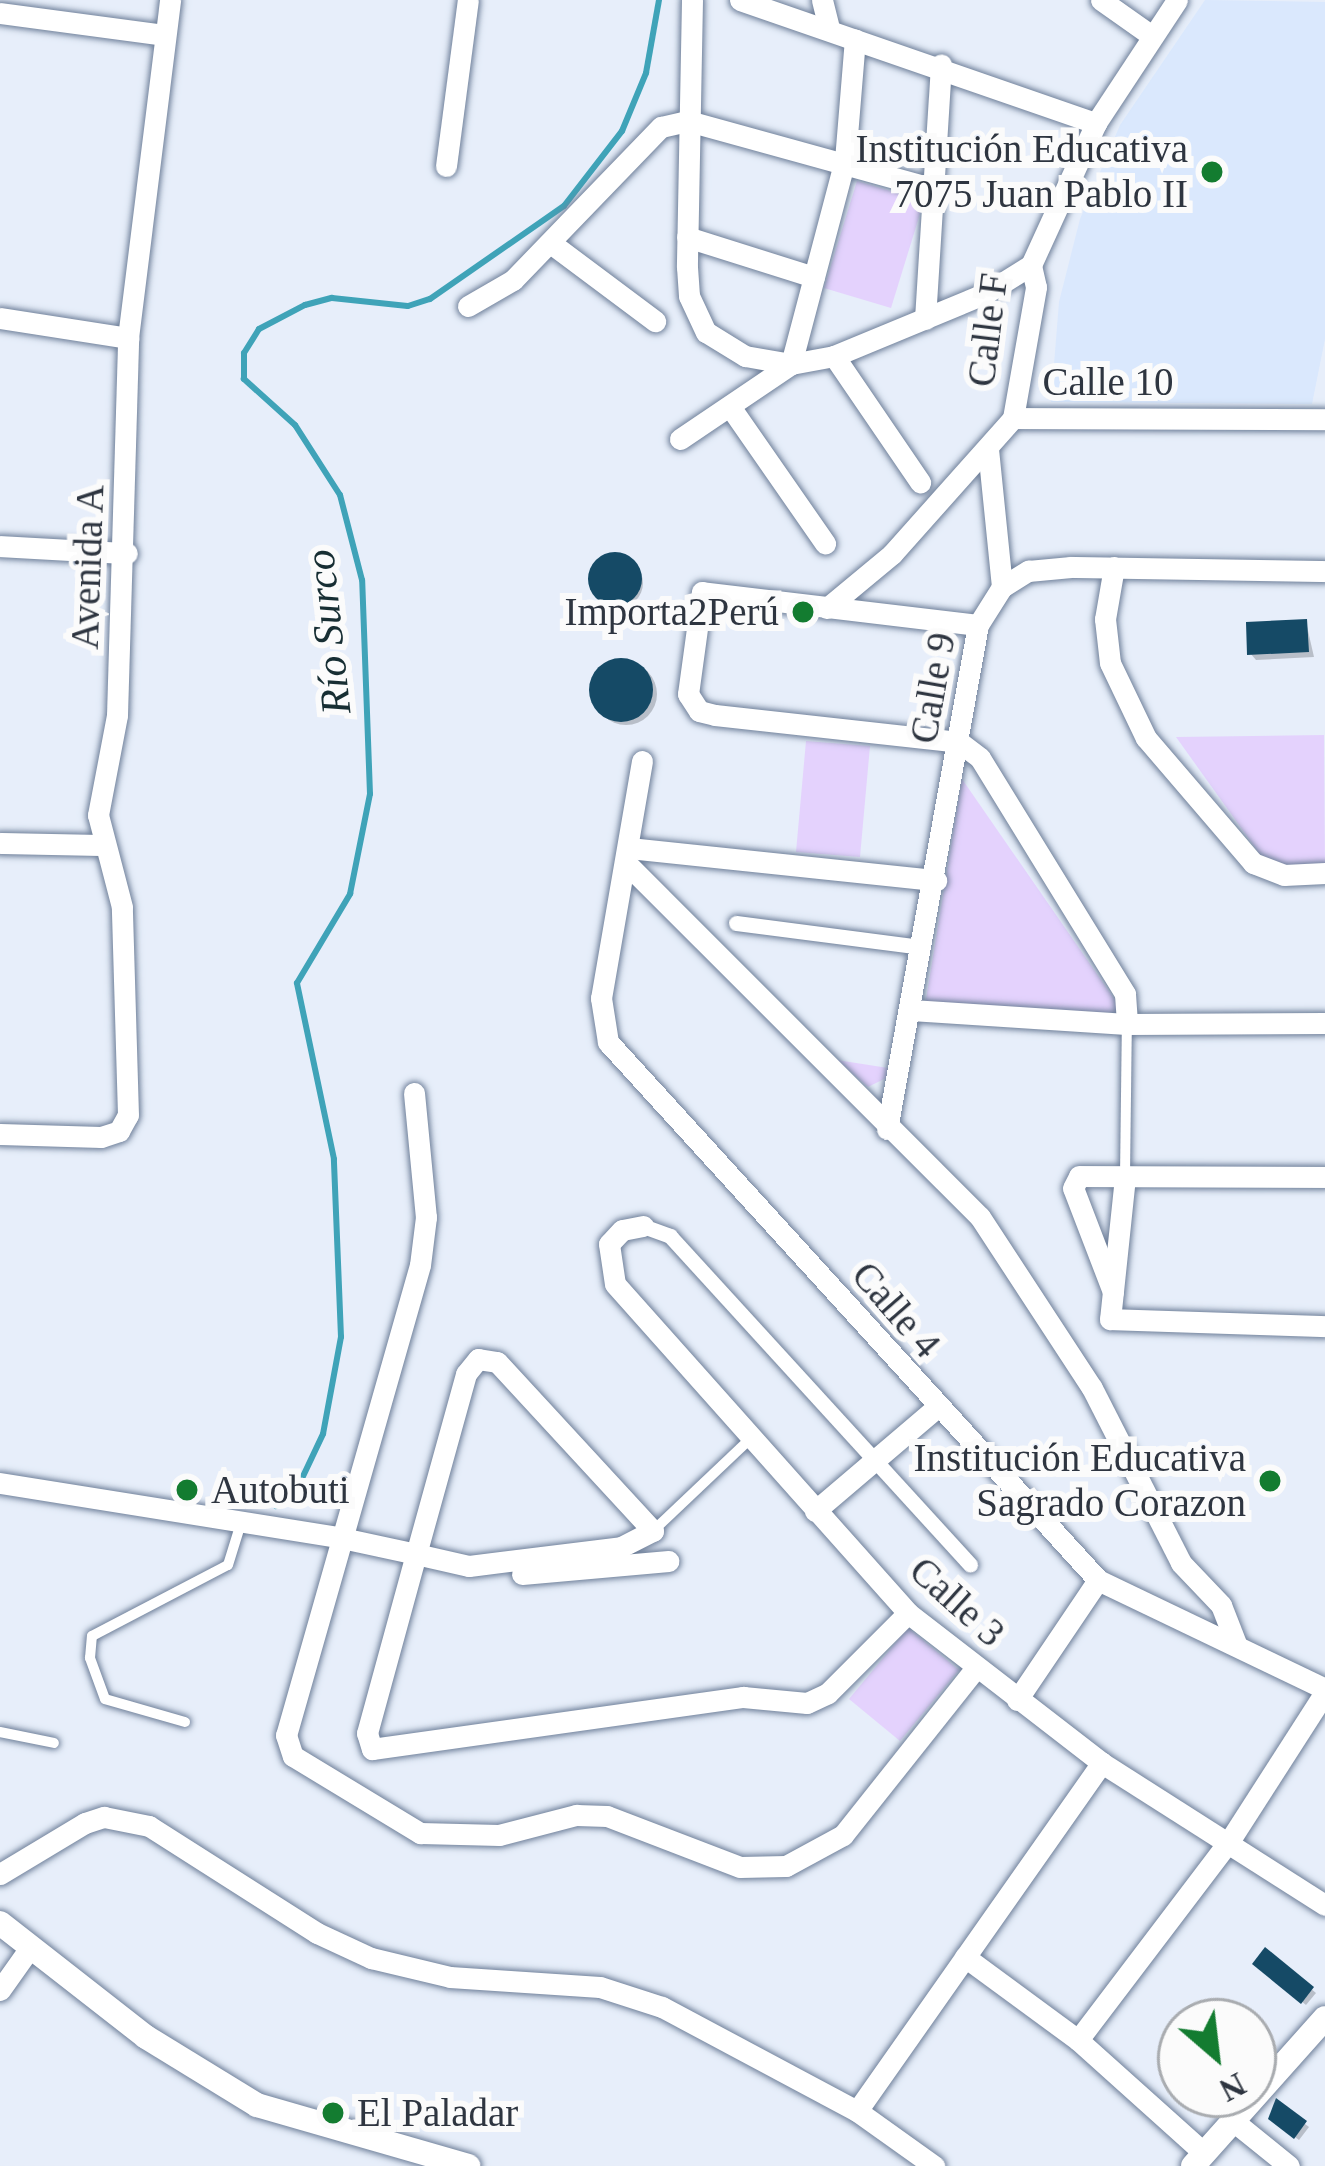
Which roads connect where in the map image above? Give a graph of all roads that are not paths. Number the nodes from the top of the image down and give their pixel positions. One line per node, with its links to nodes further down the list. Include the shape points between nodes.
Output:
1 (170, 0): 10 (street, Avenida A)
2 (468, 0): 17 (street)
3 (692, 0): 14 (street)
4 (740, 0): 9 (street)
5 (822, 0): 9 (street)
6 (1101, 0): 11 (street)
7 (1177, 0): 11 (street, Calle F)
8 (0, 13): 10 (street)
9 (829, 29): 12 (street)
10 (166, 34): 27 (street, Avenida A)
11 (1152, 36): 15 (street, Calle F)
12 (855, 39): 13 (street); 16 (street)
13 (941, 65): 15 (street); 18 (street)
14 (688, 121): 16 (street); 19 (street); 20 (street, via 662,127 641,145)
15 (1096, 123): 21 (street, Calle F)
16 (845, 160): 18 (street); 22 (street)
17 (446, 166)
18 (935, 189): 25 (street, via 922,280)
19 (687, 237): 22 (street); 29 (street, via 689,296 706,332 745,356)
20 (552, 244): 23 (street); 26 (street)
21 (1030, 266): 25 (street); 31 (street, Calle F, via 1036,287)
22 (814, 277): 29 (street)
23 (469, 306)
24 (0, 318): 27 (street)
25 (926, 319): 28 (street)
26 (655, 321)
27 (128, 338): 38 (street, Avenida A)
28 (834, 356): 29 (street); 35 (street)
29 (791, 364): 30 (street)
30 (731, 408): 33 (street); 36 (street)
31 (1012, 418): 32 (street, Calle 10); 34 (street, Calle 10)
32 (1325, 419)
33 (680, 440)
34 (988, 449): 41 (street); 42 (street, Calle 10, via 892,554)
35 (920, 482)
36 (825, 543)
37 (0, 546): 38 (street)
38 (127, 553): 47 (street, Avenida A, via 117,715 98,814)
39 (1114, 567): 40 (street); 41 (street, via 1028,571); 49 (street, via 1105,620 1110,663 1146,738 1253,863 1284,875)
40 (1325, 571)
41 (1002, 587): 43 (street, Calle 9)
42 (827, 608): 43 (street); 44 (street, via 703,592 688,684 693,705 715,715)
43 (978, 625): 44 (street, Calle 9)
44 (959, 742): 50 (street, Calle 9); 55 (street, via 993,777 1125,994)
45 (642, 760): 48 (street, Calle 4)
46 (0, 843): 47 (street)
47 (102, 845): 58 (street, Avenida A, via 122,907 128,1115 119,1131)
48 (628, 856): 50 (street); 57 (street); 64 (street, Calle 4, via 601,998 608,1042)
49 (1325, 874)
50 (936, 880): 52 (street, Calle 9)
51 (736, 922): 52 (street)
52 (922, 947): 53 (street, Calle 9)
53 (910, 1010): 55 (street); 57 (street, Calle 9)
54 (1325, 1023): 55 (street)
55 (1127, 1024): 59 (lane)
56 (414, 1093): 71 (street, via 426,1217 420,1265)
57 (887, 1129): 78 (street, via 980,1217 1092,1388 1172,1546 1221,1605)
58 (0, 1134)
59 (1125, 1177): 60 (street); 62 (street); 62 (street, via 1085,1175 1073,1188)
60 (1325, 1177)
61 (643, 1226): 65 (street, Calle 3, via 614,1235 608,1272); 66 (street, via 670,1236)
62 (1113, 1292): 63 (street, via 1110,1318)
63 (1325, 1326)
64 (934, 1409): 66 (street); 76 (street, Calle 4)
65 (750, 1438): 68 (street, Calle 3); 70 (lane)
66 (876, 1461): 68 (street); 74 (street)
67 (0, 1483): 69 (street)
68 (815, 1511): 77 (street, Calle 3)
69 (242, 1520): 71 (street); 82 (lane, via 228,1564 92,1636 90,1658 104,1699)
70 (653, 1531): 72 (street, via 497,1362 478,1359 466,1374); 75 (street, via 621,1547)
71 (342, 1538): 72 (street); 79 (street, via 286,1748 420,1833 453,1839 607,1816 740,1867 786,1866 843,1835)
72 (416, 1554): 75 (street); 77 (street, via 367,1733 372,1749 742,1696 807,1703 828,1693)
73 (668, 1561): 75 (street, via 496,1575)
74 (970, 1564)
75 (469, 1566)
76 (1098, 1580): 78 (street, Calle 4); 81 (street)
77 (908, 1613): 79 (street, Calle 3)
78 (1237, 1646): 80 (street, Calle 4)
79 (976, 1669): 81 (street, Calle 3)
80 (1325, 1690): 86 (street)
81 (1017, 1700): 85 (street, Calle 3)
82 (185, 1722)
83 (0, 1732): 84 (lane)
84 (53, 1743)
85 (1102, 1763): 86 (street, Calle 3); 91 (street)
86 (1230, 1840): 88 (street, Calle 3); 94 (street)
87 (0, 1874): 95 (street, via 85,1823 125,1819 149,1826 343,1947 450,1977 600,1987 662,2007)
88 (1325, 1905)
89 (0, 1923): 90 (street)
90 (28, 1949): 92 (street); 98 (street, via 146,2037 257,2105)
91 (965, 1957): 94 (street); 95 (street)
92 (0, 1990)
93 (1320, 2030): 96 (street)
94 (1078, 2040): 97 (street)
95 (857, 2111): 99 (street)
96 (1232, 2120): 97 (street); 100 (street)
97 (1198, 2159)
98 (468, 2166)
99 (934, 2166)
100 (1289, 2166)

